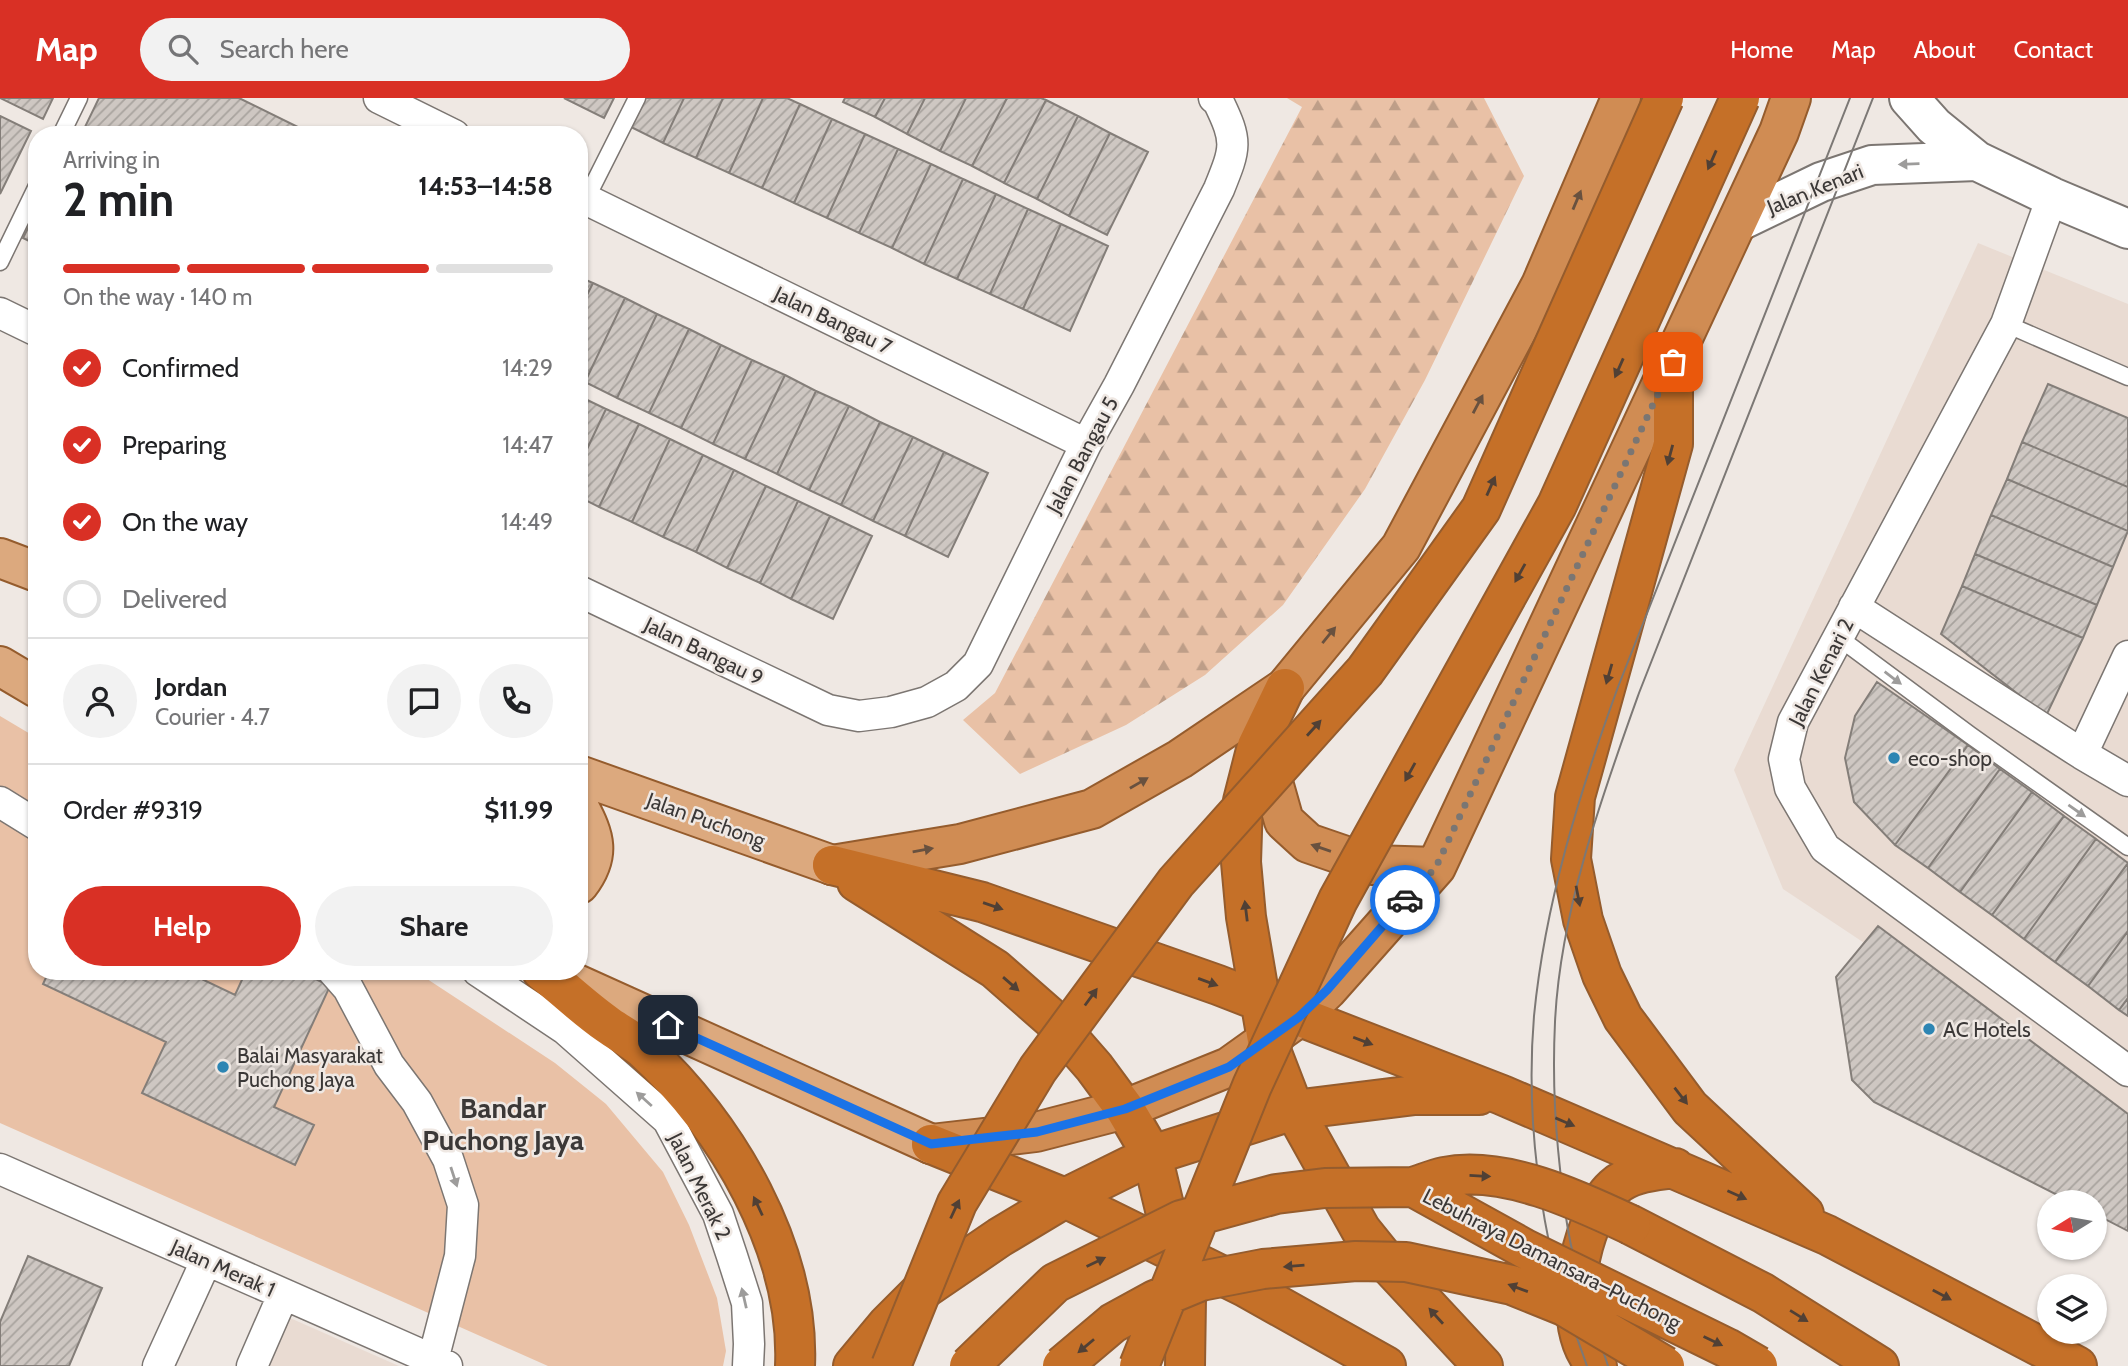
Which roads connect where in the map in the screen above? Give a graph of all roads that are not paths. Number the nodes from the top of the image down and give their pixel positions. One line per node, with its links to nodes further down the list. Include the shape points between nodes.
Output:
1 (79, 98): 10 (lane)
2 (379, 98): 11 (street)
3 (637, 98): 13 (lane)
4 (1214, 98): 25 (street, Jalan Bangau 5, via 1231,129 1233,155 1182,263)
5 (1621, 98): 34 (highway, one-way to 5, via 1401,547 1541,285)
6 (1664, 98): 73 (highway, one-way to 6, bridge, via 957,1203 1038,1069 1176,882 1365,671 1481,509)
7 (1740, 98): 76 (highway, one-way to 76, bridge, via 1558,505 1339,900 1252,1086)
8 (1791, 98): 17 (highway)
9 (1909, 98): 12 (street, Jalan Kenari, via 1934,126)
10 (65, 126)
11 (436, 126)
12 (1977, 161): 14 (street, Jalan Kenari); 17 (street, Jalan Kenari, one-way to 17, via 1872,165 1821,182)
13 (588, 192)
14 (2052, 197): 18 (street, Jalan Kenari); 21 (street, Jalan Kenari 2)
15 (28, 204): 19 (lane)
16 (588, 206): 25 (street, Jalan Bangau 7)
17 (1738, 222): 23 (highway)
18 (2128, 228)
19 (0, 262)
20 (0, 313): 22 (street)
21 (2006, 324): 24 (lane); 29 (street, Jalan Kenari 2)
22 (28, 327)
23 (1673, 362): 44 (highway); 63 (highway, one-way to 63, via 1673,443 1575,797 1571,859 1583,920 1623,1018 1690,1108)
24 (2128, 377)
25 (1086, 443): 35 (street, Jalan Bangau 5, via 978,664 956,686 927,702 859,716)
26 (0, 558): 27 (main road)
27 (28, 569)
28 (588, 595): 35 (street, Jalan Bangau 9)
29 (1854, 607): 30 (street, Jalan Kenari 2); 36 (street)
30 (1838, 637): 42 (lane, one-way to 42); 53 (street, Jalan Kenari 2, via 1793,722 1784,759 1790,789 1825,848)
31 (2128, 656): 36 (street)
32 (0, 666): 33 (main road)
33 (28, 683)
34 (1285, 688): 43 (highway, one-way to 34, via 960,844 1092,809 1180,759); 44 (highway, one-way to 34, via 1372,865 1307,843 1284,821 1271,775); 50 (highway, one-way to 34, via 1246,917 1242,801 1257,746)
35 (828, 710)
36 (2082, 754): 38 (street)
37 (588, 778): 43 (main road, Jalan Puchong)
38 (2128, 781)
39 (0, 802): 40 (street)
40 (28, 819)
41 (588, 824): 45 (main road, via 594,859)
42 (2128, 847)
43 (832, 865): 50 (highway, one-way to 50, via 982,902); 55 (highway, one-way to 55, via 995,969 1052,1019)
44 (1436, 867): 51 (highway)
45 (588, 869)
46 (341, 980): 67 (street, one-way to 67, via 448,1159 463,1206 460,1256)
47 (492, 980): 70 (street, Jalan Merak 2, one-way to 47, via 747,1303 732,1256 718,1214 668,1120 565,1029)
48 (553, 980): 71 (highway, one-way to 48, via 796,1342 786,1284 767,1224 737,1161 705,1115 642,1048)
49 (568, 980): 57 (main road)
50 (1261, 1002): 51 (highway); 52 (highway)
51 (1299, 1017): 52 (highway); 54 (highway, one-way to 54)
52 (1267, 1040): 55 (highway, via 1229,1067); 56 (highway)
53 (2128, 1071)
54 (1502, 1096): 56 (highway, via 1415,1095); 59 (highway, one-way to 59)
55 (1125, 1109): 57 (highway, via 1037,1132); 58 (highway)
56 (1294, 1110): 58 (highway); 79 (highway, one-way to 56, via 1361,1230)
57 (931, 1144): 62 (highway)
58 (1152, 1155): 62 (highway); 64 (highway)
59 (1675, 1168): 63 (highway, one-way to 63); 80 (highway, via 1640,1173 1617,1185 1602,1199 1590,1225 1575,1291 1579,1329)
60 (0, 1169): 65 (street, Jalan Merak 1)
61 (1413, 1187): 74 (highway, Lebuhraya Damansara–Puchong, one-way to 61, bridge, via 1055,1283 1181,1220 1276,1194); 82 (highway, Lebuhraya Damansara–Puchong, one-way to 82, bridge); 83 (highway, one-way to 83, bridge, via 1444,1177 1499,1177 1586,1204 1763,1293)
62 (1065, 1198): 64 (highway); 72 (highway, via 921,1291)
63 (1827, 1235): 84 (highway, one-way to 84)
64 (1173, 1252): 77 (highway, via 1186,1298); 78 (highway)
65 (206, 1261): 66 (street, Jalan Merak 1); 68 (street)
66 (283, 1295): 67 (street, Jalan Merak 1); 69 (street)
67 (436, 1364)
68 (158, 1366)
69 (252, 1366)
70 (748, 1366)
71 (795, 1366)
72 (853, 1366)
73 (891, 1366)
74 (969, 1366)
75 (1062, 1366): 81 (highway, Lebuhraya Damansara–Puchong, one-way to 75, bridge, via 1564,1306 1512,1285 1406,1262 1356,1261 1263,1269 1201,1281 1113,1323)
76 (1139, 1366)
77 (1185, 1366)
78 (1386, 1366)
79 (1483, 1366)
80 (1597, 1366)
81 (1665, 1366)
82 (1758, 1366)
83 (1879, 1366)
84 (2077, 1366)

